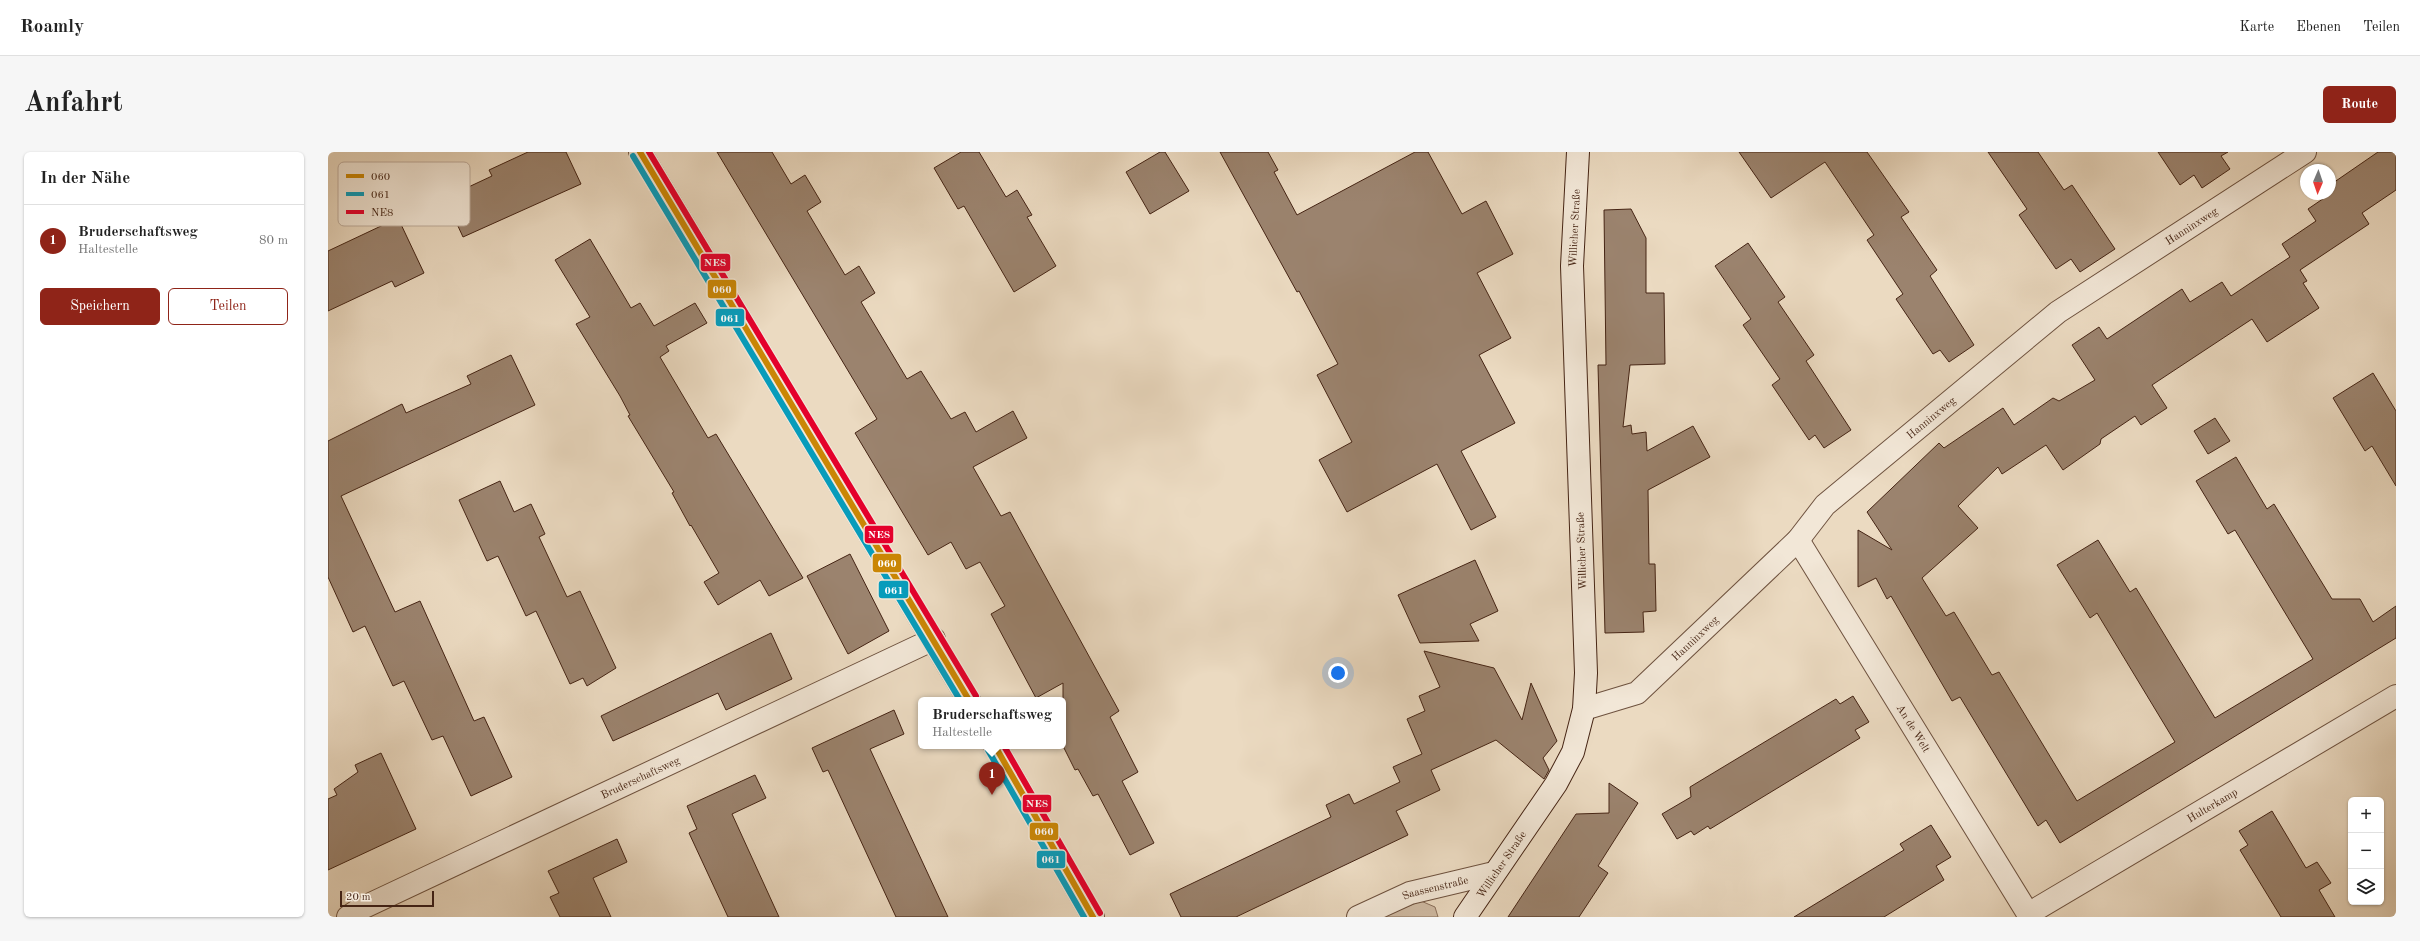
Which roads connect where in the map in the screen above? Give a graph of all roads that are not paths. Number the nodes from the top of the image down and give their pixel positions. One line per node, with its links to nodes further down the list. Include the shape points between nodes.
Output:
1 (640, 152): 5 (street)
2 (1578, 152): 8 (street, Willicher Straße, via 1572,266 1586,673)
3 (2305, 152): 4 (street, Hanninxweg, via 2058,312 1826,505)
4 (1798, 540): 8 (street, Hanninxweg, via 1637,694); 11 (street, An de Welt)
5 (934, 638): 7 (street); 12 (street, Bruderschaftsweg, via 360,909)
6 (2396, 696): 11 (street, Hulterkamp)
7 (967, 697)
8 (1584, 709): 10 (street, Willicher Straße, via 1573,752 1556,784)
9 (997, 749): 13 (street)
10 (1494, 873): 14 (street, Saassenstraße, via 1410,893); 15 (street, Willicher Straße)
11 (2029, 916)
12 (348, 917)
13 (1093, 917)
14 (1358, 917)
15 (1465, 917)

